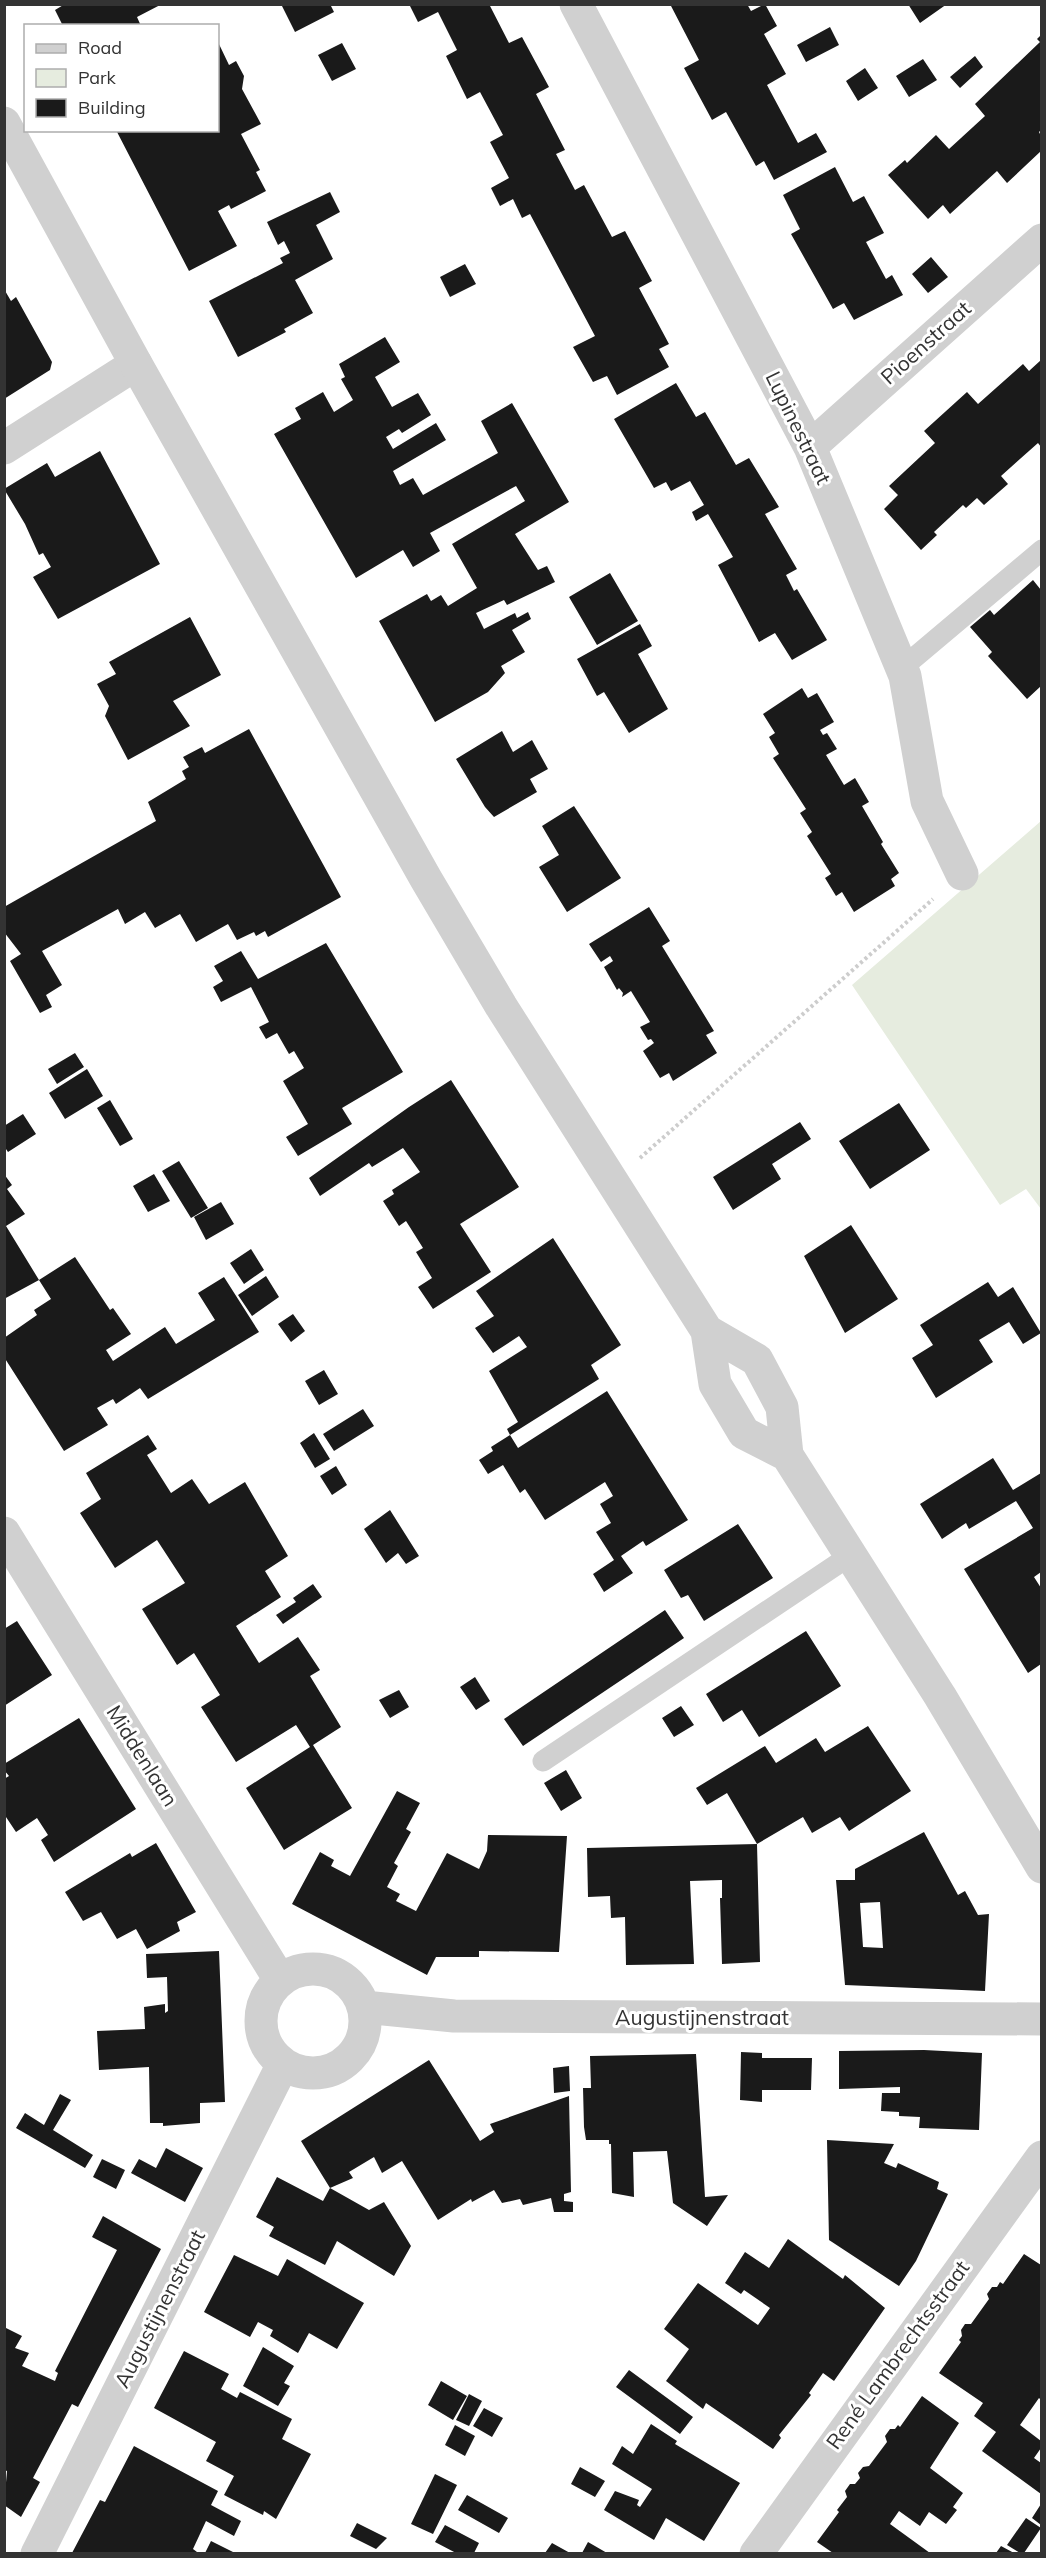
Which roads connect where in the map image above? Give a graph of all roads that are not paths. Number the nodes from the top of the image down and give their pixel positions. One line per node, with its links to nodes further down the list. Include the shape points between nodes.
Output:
1 (576, 4): 5 (street, Lupinestraat)
2 (4, 123): 4 (street)
3 (1041, 240): 5 (street, Pioenstraat)
4 (136, 364): 6 (street); 10 (street, via 426,879 501,1006)
5 (810, 447): 8 (street, Lupinestraat)
6 (4, 448)
7 (1041, 550): 8 (lane)
8 (902, 668): 9 (street, Lupinestraat, via 927,801)
9 (962, 874)
10 (707, 1331): 11 (street, via 715,1384 744,1433); 11 (street, via 756,1360 782,1407)
11 (787, 1455): 13 (street)
12 (4, 1533): 16 (street, Middenlaan)
13 (850, 1555): 14 (lane); 15 (street, via 940,1696)
14 (543, 1761)
15 (1041, 1867)
16 (280, 1980): 17 (street, via 308,1969 328,1971 356,1990); 19 (street, via 264,2002 261,2019 271,2052)
17 (364, 2007): 18 (street, Augustijnenstraat, via 454,2016); 19 (street, via 363,2037 342,2065 321,2072 297,2071)
18 (1041, 2019)
19 (283, 2064): 21 (street, Augustijnenstraat)
20 (1041, 2157): 22 (street, René Lambrechtsstraat)
21 (37, 2553)
22 (756, 2553)

